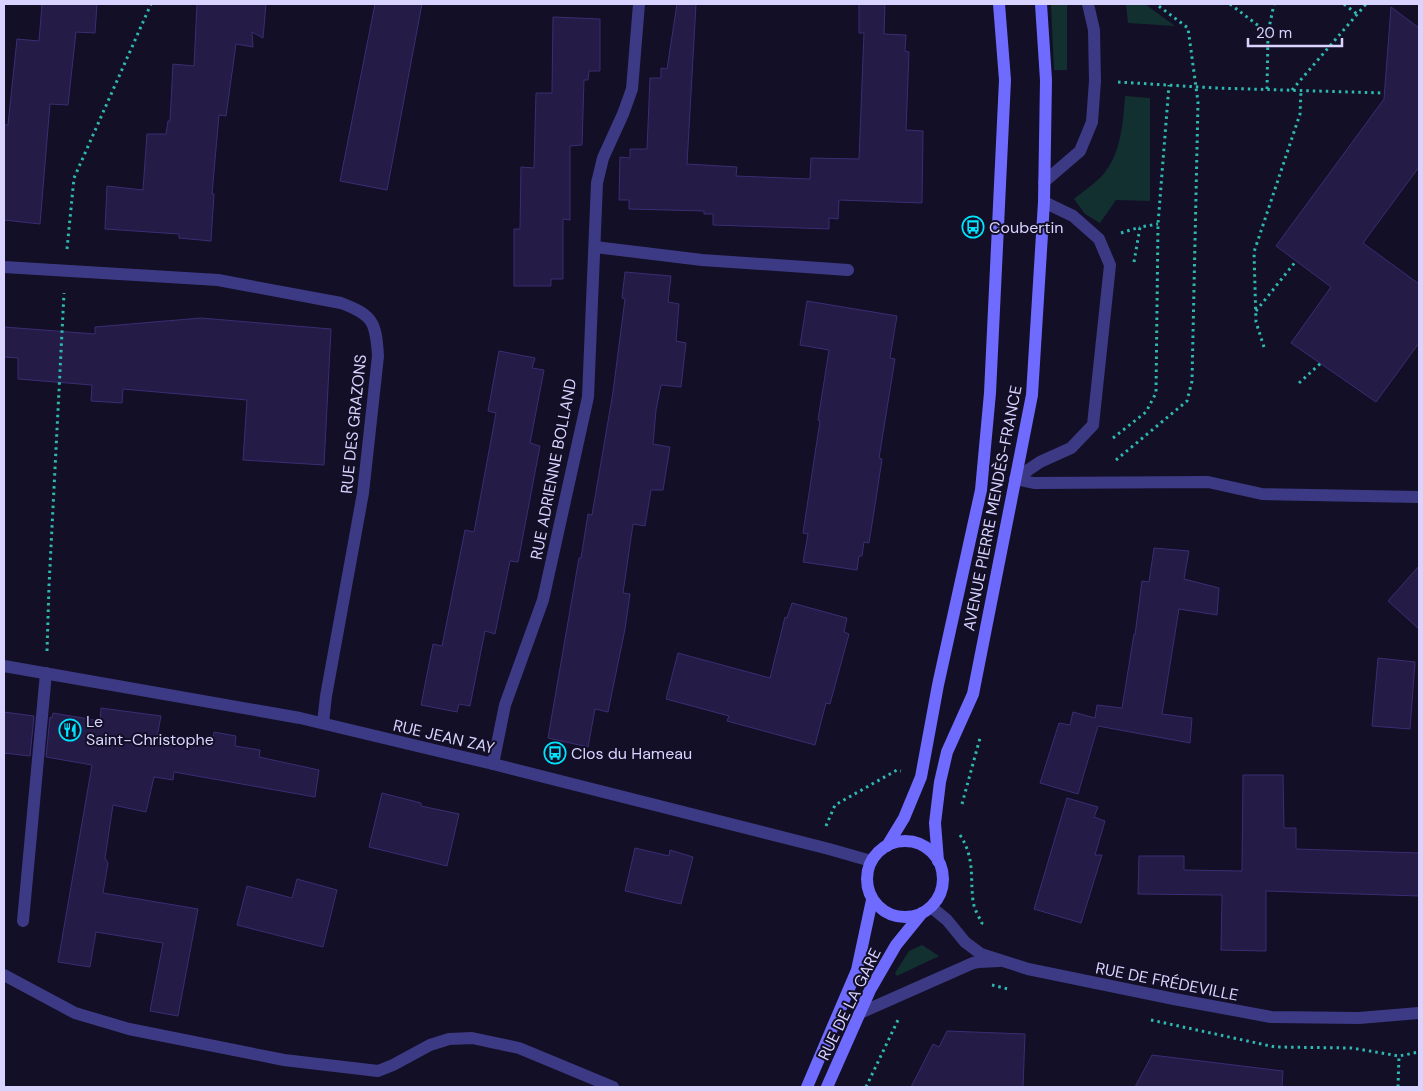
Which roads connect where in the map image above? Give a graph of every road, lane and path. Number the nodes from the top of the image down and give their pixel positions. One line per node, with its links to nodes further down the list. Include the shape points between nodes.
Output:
1 (151, 4): 29 (path, via 74,178)
2 (639, 4): 25 (street, RUE ADRIENNE BOLLAND, via 632,89 603,158 597,183)
3 (999, 4): 47 (street, AVENUE PIERRE MENDÈS-FRANCE, via 1005,80 990,392 980,490 938,685 922,777 904,818)
4 (1040, 4): 20 (street, AVENUE PIERRE MENDÈS-FRANCE, via 1046,80)
5 (1088, 4): 20 (street, via 1094,30 1092,122 1080,151)
6 (1156, 4): 15 (path, via 1188,28)
7 (1230, 4): 12 (path)
8 (1274, 4): 12 (path)
9 (1344, 4): 11 (path)
10 (1366, 4): 11 (path)
11 (1357, 14): 17 (path)
12 (1268, 32): 16 (path)
13 (1116, 82): 14 (path)
14 (1168, 85): 15 (path); 22 (path)
15 (1196, 86): 16 (path); 37 (path, via 1192,381 1187,401)
16 (1267, 89): 17 (path)
17 (1292, 90): 18 (path)
18 (1302, 91): 19 (path); 31 (path, via 1300,114 1254,252)
19 (1384, 93)
20 (1044, 182): 21 (street, AVENUE PIERRE MENDÈS-FRANCE)
21 (1044, 202): 36 (street, AVENUE PIERRE MENDÈS-FRANCE, via 1032,395); 36 (street, via 1073,216 1099,239 1110,265 1093,425 1071,448 1040,462)
22 (1158, 224): 23 (path); 35 (path, via 1156,393)
23 (1140, 227): 24 (path); 27 (path)
24 (1116, 234)
25 (595, 248): 30 (street, via 702,260); 43 (street, RUE ADRIENNE BOLLAND, via 588,397 543,600 505,705)
26 (1296, 261): 31 (path)
27 (1134, 262)
28 (4, 267): 29 (street, RUE DES GRAZONS)
29 (65, 270): 39 (path); 42 (street, RUE DES GRAZONS, via 218,280 341,303 368,317 377,333 378,356 363,493)
30 (848, 270)
31 (1256, 311): 32 (path)
32 (1264, 348)
33 (1321, 364): 34 (path)
34 (1299, 383)
35 (1146, 412)
36 (1015, 479): 37 (street, via 1034,483); 49 (street, AVENUE PIERRE MENDÈS-FRANCE, via 973,694 948,752 940,782 935,823)
37 (1086, 483): 38 (street, via 1208,482 1262,494)
38 (1419, 497)
39 (47, 659)
40 (4, 666): 41 (street, RUE JEAN ZAY)
41 (46, 673): 42 (street, RUE JEAN ZAY); 52 (street)
42 (323, 723): 43 (street, RUE JEAN ZAY)
43 (493, 764): 48 (street, RUE JEAN ZAY)
44 (897, 770): 45 (path, via 835,804)
45 (826, 827)
46 (958, 833): 53 (path, via 972,863 973,904)
47 (886, 846): 48 (street); 49 (street, via 897,841 908,842 931,850)
48 (871, 861): 50 (street, via 866,881)
49 (938, 861): 51 (street, via 942,885 938,897)
50 (872, 900): 51 (street, via 894,916 911,917); 61 (street, RUE DE LA GARE, via 858,970)
51 (926, 910): 54 (street, RUE DE FRÉDEVILLE, via 947,920 965,942 981,954); 56 (street, RUE DE LA GARE, via 896,945)
52 (23, 921)
53 (982, 923)
54 (1003, 962): 56 (street, via 978,962); 57 (street, RUE DE FRÉDEVILLE, via 1028,970 1271,1017 1359,1018)
55 (4, 975): 60 (street, via 75,1014 129,1029 284,1060 378,1071 394,1066 430,1044 472,1038 519,1048)
56 (860, 1013): 62 (street, RUE DE LA GARE)
57 (1419, 1013)
58 (897, 1015): 63 (path, via 899,1022)
59 (1399, 1056): 64 (path)
60 (613, 1087)
61 (807, 1087)
62 (827, 1087)
63 (866, 1087)
64 (1398, 1087)

